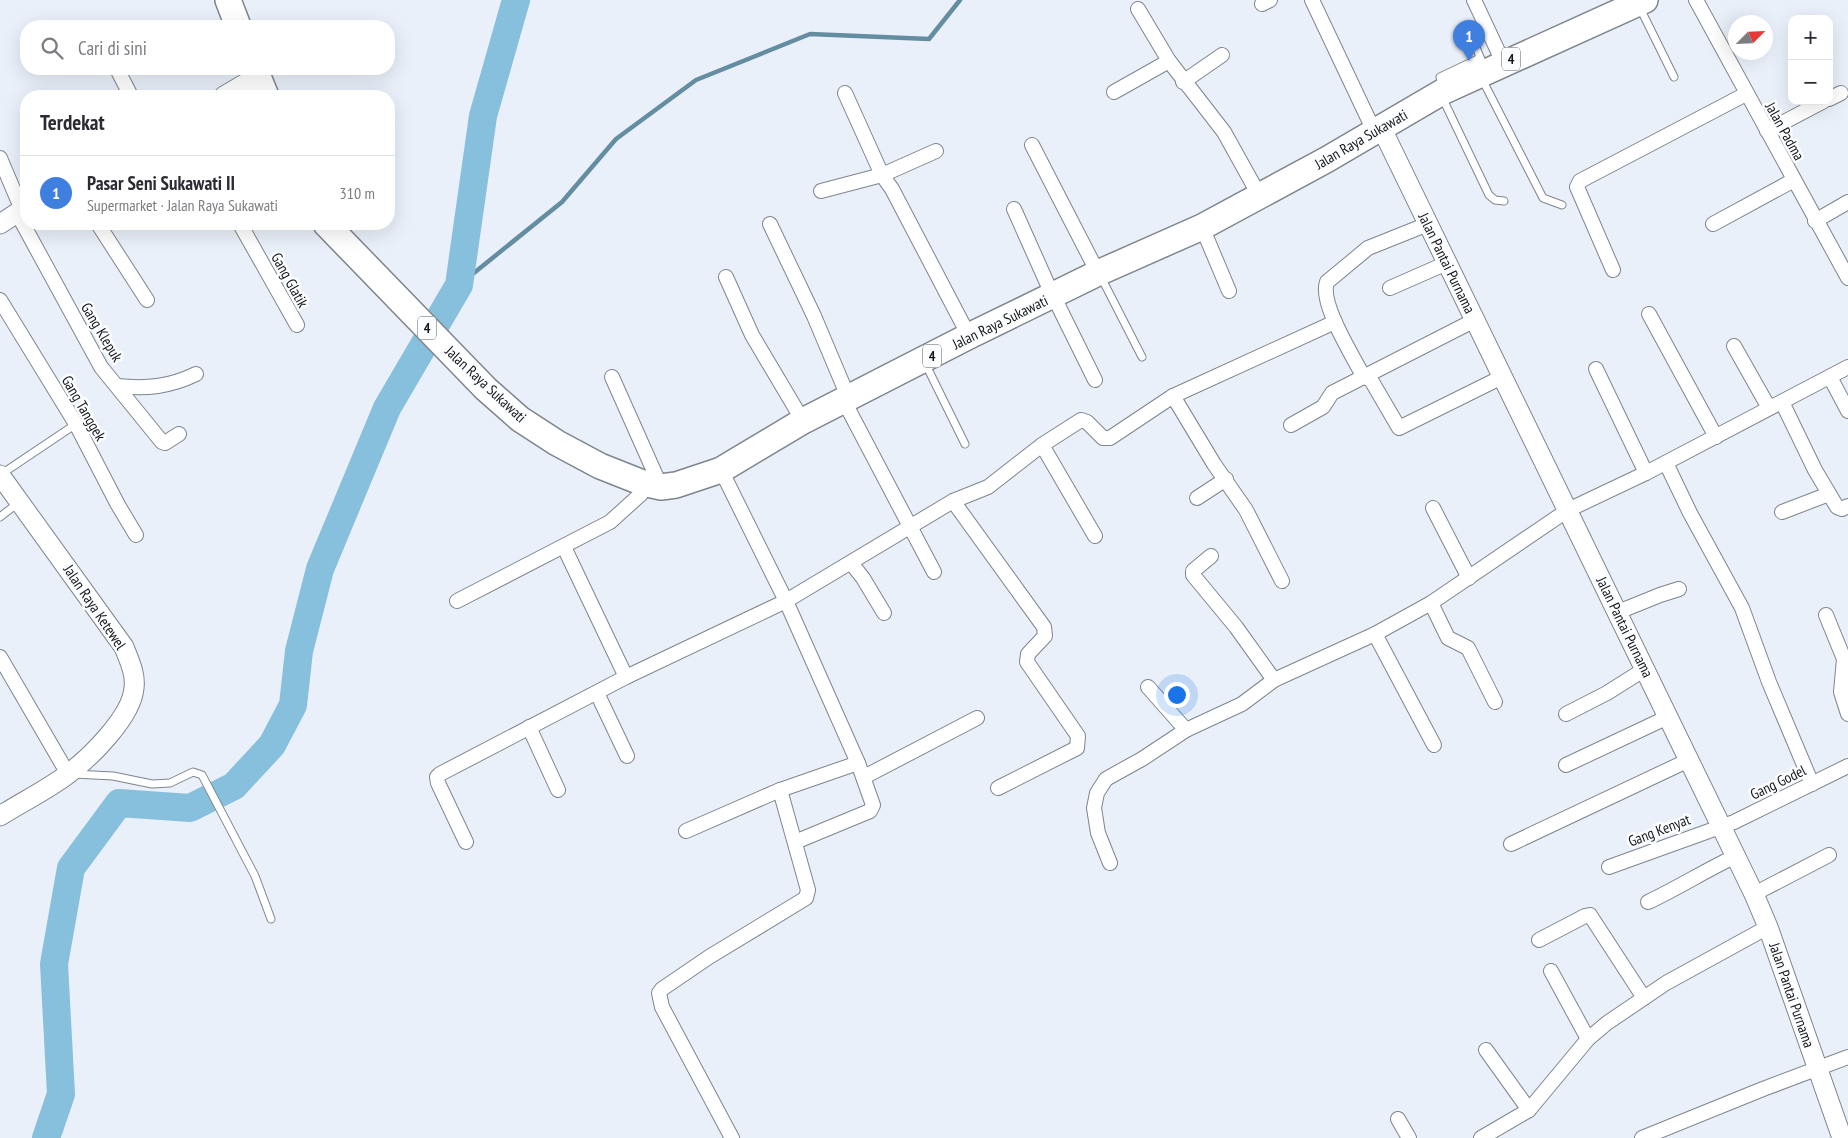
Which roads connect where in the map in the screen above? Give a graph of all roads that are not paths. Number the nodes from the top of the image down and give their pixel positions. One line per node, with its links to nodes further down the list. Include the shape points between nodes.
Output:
1 (228, 0): 7 (highway)
2 (1312, 0): 23 (street)
3 (1474, 0): 11 (street)
4 (1696, 0): 21 (street, Jalan Padma)
5 (1642, 2): 11 (highway, Jalan Raya Sukawati / 4); 13 (lane)
6 (1138, 9): 10 (street)
7 (236, 20)
8 (1465, 35): 11 (lane, via 1471,36)
9 (1222, 55): 15 (street)
10 (1169, 62): 15 (street); 18 (street)
11 (1487, 66): 19 (highway, Jalan Raya Sukawati / 4); 35 (lane, via 1543,198)
12 (120, 75): 16 (street)
13 (1674, 76)
14 (260, 80): 17 (street)
15 (1183, 82): 31 (street, via 1224,132)
16 (128, 90)
17 (238, 90)
18 (1114, 92)
19 (1442, 92): 23 (highway, Jalan Raya Sukawati / 4); 32 (lane, via 1489,195)
20 (845, 93): 28 (street)
21 (1746, 94): 24 (street, Jalan Padma); 49 (street, via 1580,181 1577,187)
22 (1816, 105): 24 (street)
23 (1377, 129): 31 (highway, Jalan Raya Sukawati / 4); 41 (street, Jalan Pantai Purnama)
24 (1767, 131): 29 (street, Jalan Padma)
25 (1032, 145): 50 (street)
26 (936, 151): 28 (street)
27 (0, 158): 34 (street, Gang Klepuk)
28 (883, 176): 30 (street); 62 (street)
29 (1794, 180): 38 (street, Jalan Padma); 42 (street)
30 (821, 191)
31 (1258, 195): 43 (highway, Jalan Raya Sukawati / 4)
32 (1504, 201)
33 (1848, 202): 38 (street)
34 (20, 205)
35 (1562, 205)
36 (1014, 210): 55 (street)
37 (20, 211): 39 (street)
38 (1816, 221): 52 (street, Jalan Padma)
39 (0, 224)
40 (770, 224): 76 (street, via 814,316)
41 (1428, 224): 48 (street, Jalan Pantai Purnama); 60 (street, via 1368,248 1327,282 1326,294)
42 (1713, 224)
43 (1202, 227): 50 (highway, Jalan Raya Sukawati / 4); 54 (street)
44 (32, 230): 74 (street, Gang Klepuk, via 88,344)
45 (102, 230): 57 (street)
46 (243, 230): 61 (street, Gang Glatik)
47 (332, 230): 92 (highway, Jalan Raya Sukawati / 4, via 486,389 520,419 600,466)
48 (1447, 263): 53 (street); 59 (street, Jalan Pantai Purnama)
49 (1613, 270)
50 (1098, 273): 55 (highway, Jalan Raya Sukawati / 4); 64 (lane)
51 (726, 277): 80 (street, via 752,335)
52 (1848, 278)
53 (1390, 288)
54 (1229, 290)
55 (1055, 295): 62 (highway, Jalan Raya Sukawati / 4); 73 (street)
56 (0, 300): 81 (street, Gang Tanggek)
57 (147, 300)
58 (1649, 314): 84 (street)
59 (1475, 320): 69 (street); 71 (street, Jalan Pantai Purnama)
60 (1335, 322): 69 (street); 75 (street)
61 (297, 325)
62 (968, 336): 65 (highway, Jalan Raya Sukawati / 4)
63 (1734, 346): 78 (street)
64 (1142, 357)
65 (923, 360): 76 (highway, Jalan Raya Sukawati / 4); 85 (lane)
66 (1848, 367): 72 (street)
67 (1596, 369): 89 (street)
68 (196, 374): 74 (street, via 163,387)
69 (1363, 376): 71 (street, via 1371,380 1399,428); 82 (street, via 1332,393 1323,407)
70 (612, 377): 92 (street)
71 (1502, 377): 99 (street, Jalan Pantai Purnama)
72 (1830, 377): 77 (street); 79 (street)
73 (1095, 380)
74 (117, 386): 83 (street, Gang Klepuk, via 162,442)
75 (1174, 396): 86 (street, via 1110,438 1103,438 1081,420); 91 (street)
76 (846, 400): 80 (highway, Jalan Raya Sukawati / 4); 102 (street)
77 (1782, 402): 78 (street); 93 (street)
78 (1769, 408): 84 (street)
79 (1848, 411)
80 (803, 421): 88 (highway, Jalan Raya Sukawati / 4)
81 (76, 424): 90 (lane); 103 (street, Gang Tanggek)
82 (1291, 425)
83 (179, 434)
84 (1716, 437): 87 (street)
85 (965, 444)
86 (1042, 445): 96 (street, via 988,487); 104 (street)
87 (1666, 463): 89 (street); 140 (street, via 1742,608)
88 (721, 470): 92 (highway, Jalan Raya Sukawati / 4, via 691,481); 113 (street)
89 (1646, 473): 99 (street)
90 (0, 475): 95 (street, Jalan Raya Ketewel)
91 (1226, 479): 94 (street); 110 (street, via 1246,510)
92 (652, 485): 105 (street, via 610,522)
93 (1829, 494): 97 (street, via 1838,509); 100 (street)
94 (1197, 498)
95 (20, 501): 101 (lane); 138 (street, Jalan Raya Ketewel, via 124,648 132,669 135,687 131,705 119,724)
96 (953, 502): 102 (street); 141 (street, via 1044,626 1045,636 1028,654 1027,662 1078,736 1077,748)
97 (1848, 506)
98 (1433, 508): 109 (street)
99 (1568, 510): 109 (street); 115 (street, Jalan Pantai Purnama)
100 (1782, 512)
101 (0, 517)
102 (909, 527): 107 (street); 108 (street)
103 (136, 535)
104 (1095, 536)
105 (564, 547): 112 (street); 121 (street)
106 (1211, 556): 122 (street, via 1193,571 1193,575)
107 (850, 564): 113 (street); 116 (street, via 863,578)
108 (934, 572)
109 (1469, 578): 114 (street)
110 (1282, 581)
111 (1679, 590): 115 (street)
112 (457, 601)
113 (786, 601): 121 (street); 135 (street)
114 (1431, 603): 118 (street); 125 (street, via 1448,638 1468,648)
115 (1618, 612): 120 (street, Jalan Pantai Purnama)
116 (884, 613)
117 (1826, 616): 127 (street, via 1844,659 1841,692)
118 (1375, 634): 122 (street); 132 (street)
119 (0, 657): 138 (street)
120 (1645, 669): 126 (street); 128 (street, Jalan Pantai Purnama)
121 (626, 677): 124 (street)
122 (1274, 680): 131 (street, via 1242,704)
123 (1148, 687): 131 (street)
124 (597, 693): 130 (street); 133 (street)
125 (1494, 702)
126 (1566, 714)
127 (1848, 714)
128 (1668, 717): 134 (street, Jalan Pantai Purnama); 136 (street)
129 (977, 718): 139 (street)
130 (529, 727): 142 (street); 147 (street, via 437,777)
131 (1186, 730): 152 (street, via 1106,778 1097,793 1094,808 1098,833)
132 (1434, 745)
133 (627, 756)
134 (1689, 760): 145 (street, Jalan Pantai Purnama); 149 (street)
135 (858, 763): 139 (street); 143 (street)
136 (1566, 765)
137 (1848, 766): 140 (street, Gang Godel)
138 (68, 774): 144 (street, Jalan Raya Ketewel); 156 (lane, via 113,776 152,784 170,783 193,772 202,775 255,876)
139 (864, 777): 148 (street, via 873,802 870,810)
140 (1812, 784): 145 (street, Gang Godel, via 1734,822)
141 (998, 788)
142 (558, 790)
143 (780, 790): 146 (street); 148 (street)
144 (0, 816)
145 (1721, 824): 151 (street, Jalan Pantai Purnama); 153 (street, Gang Kenyat)
146 (686, 831)
147 (466, 842)
148 (795, 842): 168 (street, via 808,890 806,898 709,957 659,993 662,1007)
149 (1511, 844)
150 (1829, 855): 154 (street)
151 (1736, 856): 154 (street, Jalan Pantai Purnama); 155 (street)
152 (1110, 863)
153 (1609, 867)
154 (1754, 894): 157 (street, Jalan Pantai Purnama)
155 (1648, 902)
156 (271, 919)
157 (1768, 926): 160 (street); 164 (street, Jalan Pantai Purnama)
158 (1539, 940): 160 (street, via 1589,914)
159 (1551, 971): 161 (street)
160 (1644, 998): 161 (street)
161 (1588, 1040): 165 (street)
162 (1486, 1050): 165 (street)
163 (1848, 1057): 164 (street)
164 (1818, 1069): 167 (street, Jalan Pantai Purnama); 171 (street)
165 (1529, 1110): 170 (street)
166 (1398, 1119): 169 (street)
167 (1839, 1137)
168 (732, 1138)
169 (1410, 1138)
170 (1481, 1138)
171 (1642, 1138)

